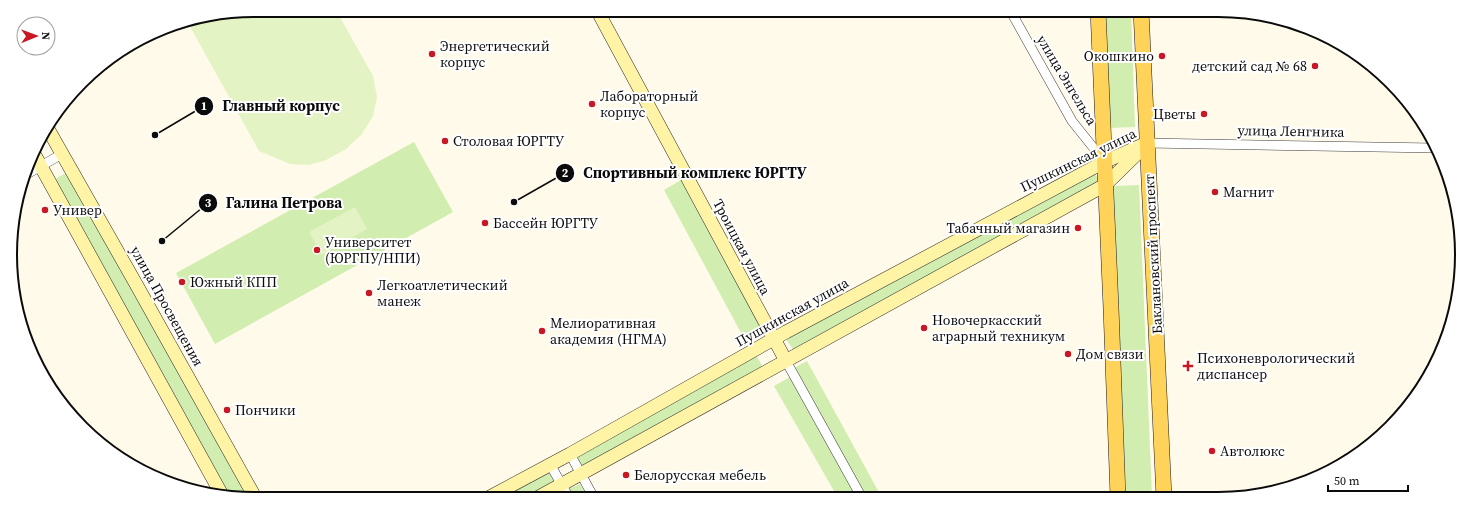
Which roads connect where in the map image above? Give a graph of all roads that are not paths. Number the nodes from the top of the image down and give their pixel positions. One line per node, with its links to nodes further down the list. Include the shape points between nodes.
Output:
1 (601, 17): 14 (main road, Троицкая улица)
2 (1014, 17): 10 (street, улица Энгельса, via 1072,121)
3 (1098, 17): 10 (main road)
4 (1141, 17): 6 (main road, Баклановский проспект)
5 (51, 134): 8 (main road, улица Просвещения)
6 (1147, 143): 7 (street, улица Ленгника); 10 (main road, Пушкинская улица); 13 (main road, Пушкинская улица); 28 (main road, Баклановский проспект)
7 (1430, 148)
8 (62, 154): 11 (street); 21 (main road, улица Просвещения)
9 (37, 158): 11 (main road)
10 (1104, 162): 13 (main road); 14 (main road, Пушкинская улица)
11 (41, 166): 12 (street); 20 (main road)
12 (33, 171)
13 (1105, 185): 15 (main road, Пушкинская улица); 27 (main road)
14 (774, 339): 15 (main road, Троицкая улица); 16 (main road, Пушкинская улица)
15 (786, 361): 18 (main road, Пушкинская улица); 26 (street, Троицкая улица)
16 (570, 454): 17 (main road, Пушкинская улица); 18 (street)
17 (550, 464): 19 (street); 22 (main road, Пушкинская улица)
18 (581, 474): 19 (main road, Пушкинская улица); 25 (street)
19 (562, 485): 23 (main road, Пушкинская улица); 24 (street)
20 (219, 489)
21 (252, 492)
22 (497, 492)
23 (549, 492)
24 (566, 492)
25 (591, 492)
26 (859, 492)
27 (1118, 492)
28 (1164, 492)

